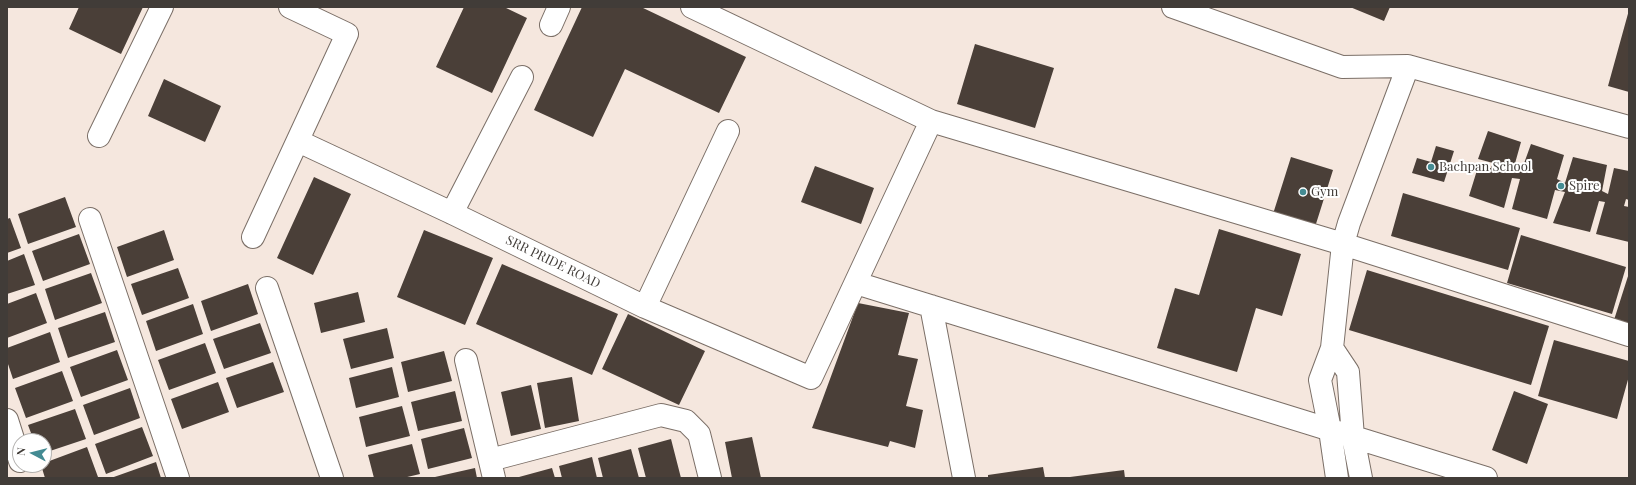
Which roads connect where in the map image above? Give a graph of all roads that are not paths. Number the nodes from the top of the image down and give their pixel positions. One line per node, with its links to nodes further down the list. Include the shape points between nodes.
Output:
1 (162, 7): 10 (street)
2 (290, 7): 11 (street, via 347,34)
3 (692, 7): 7 (street)
4 (1173, 7): 5 (street, via 1342,67)
5 (1408, 66): 8 (street); 15 (street)
6 (522, 77): 12 (street)
7 (931, 120): 15 (street); 16 (street)
8 (1629, 126)
9 (728, 131): 18 (street)
10 (99, 136)
11 (298, 141): 12 (street, SRR PRIDE ROAD); 14 (street)
12 (452, 213): 18 (street, SRR PRIDE ROAD)
13 (90, 219): 28 (street)
14 (253, 237)
15 (1343, 244): 20 (street); 21 (street)
16 (856, 283): 18 (street, SRR PRIDE ROAD, via 811,378); 19 (street)
17 (267, 288): 29 (street)
18 (645, 306)
19 (931, 306): 24 (street); 31 (street)
20 (1629, 335)
21 (1332, 348): 24 (street, via 1320,380); 26 (street, via 1348,372)
22 (466, 360): 27 (street)
23 (7, 420): 25 (street)
24 (1330, 430): 26 (street); 32 (street)
25 (12, 436)
26 (1352, 437): 33 (street); 34 (street)
27 (492, 469): 30 (street, via 661,415 686,421 699,434)
28 (178, 478)
29 (332, 478)
30 (710, 478)
31 (964, 478)
32 (1337, 478)
33 (1361, 478)
34 (1486, 478)

